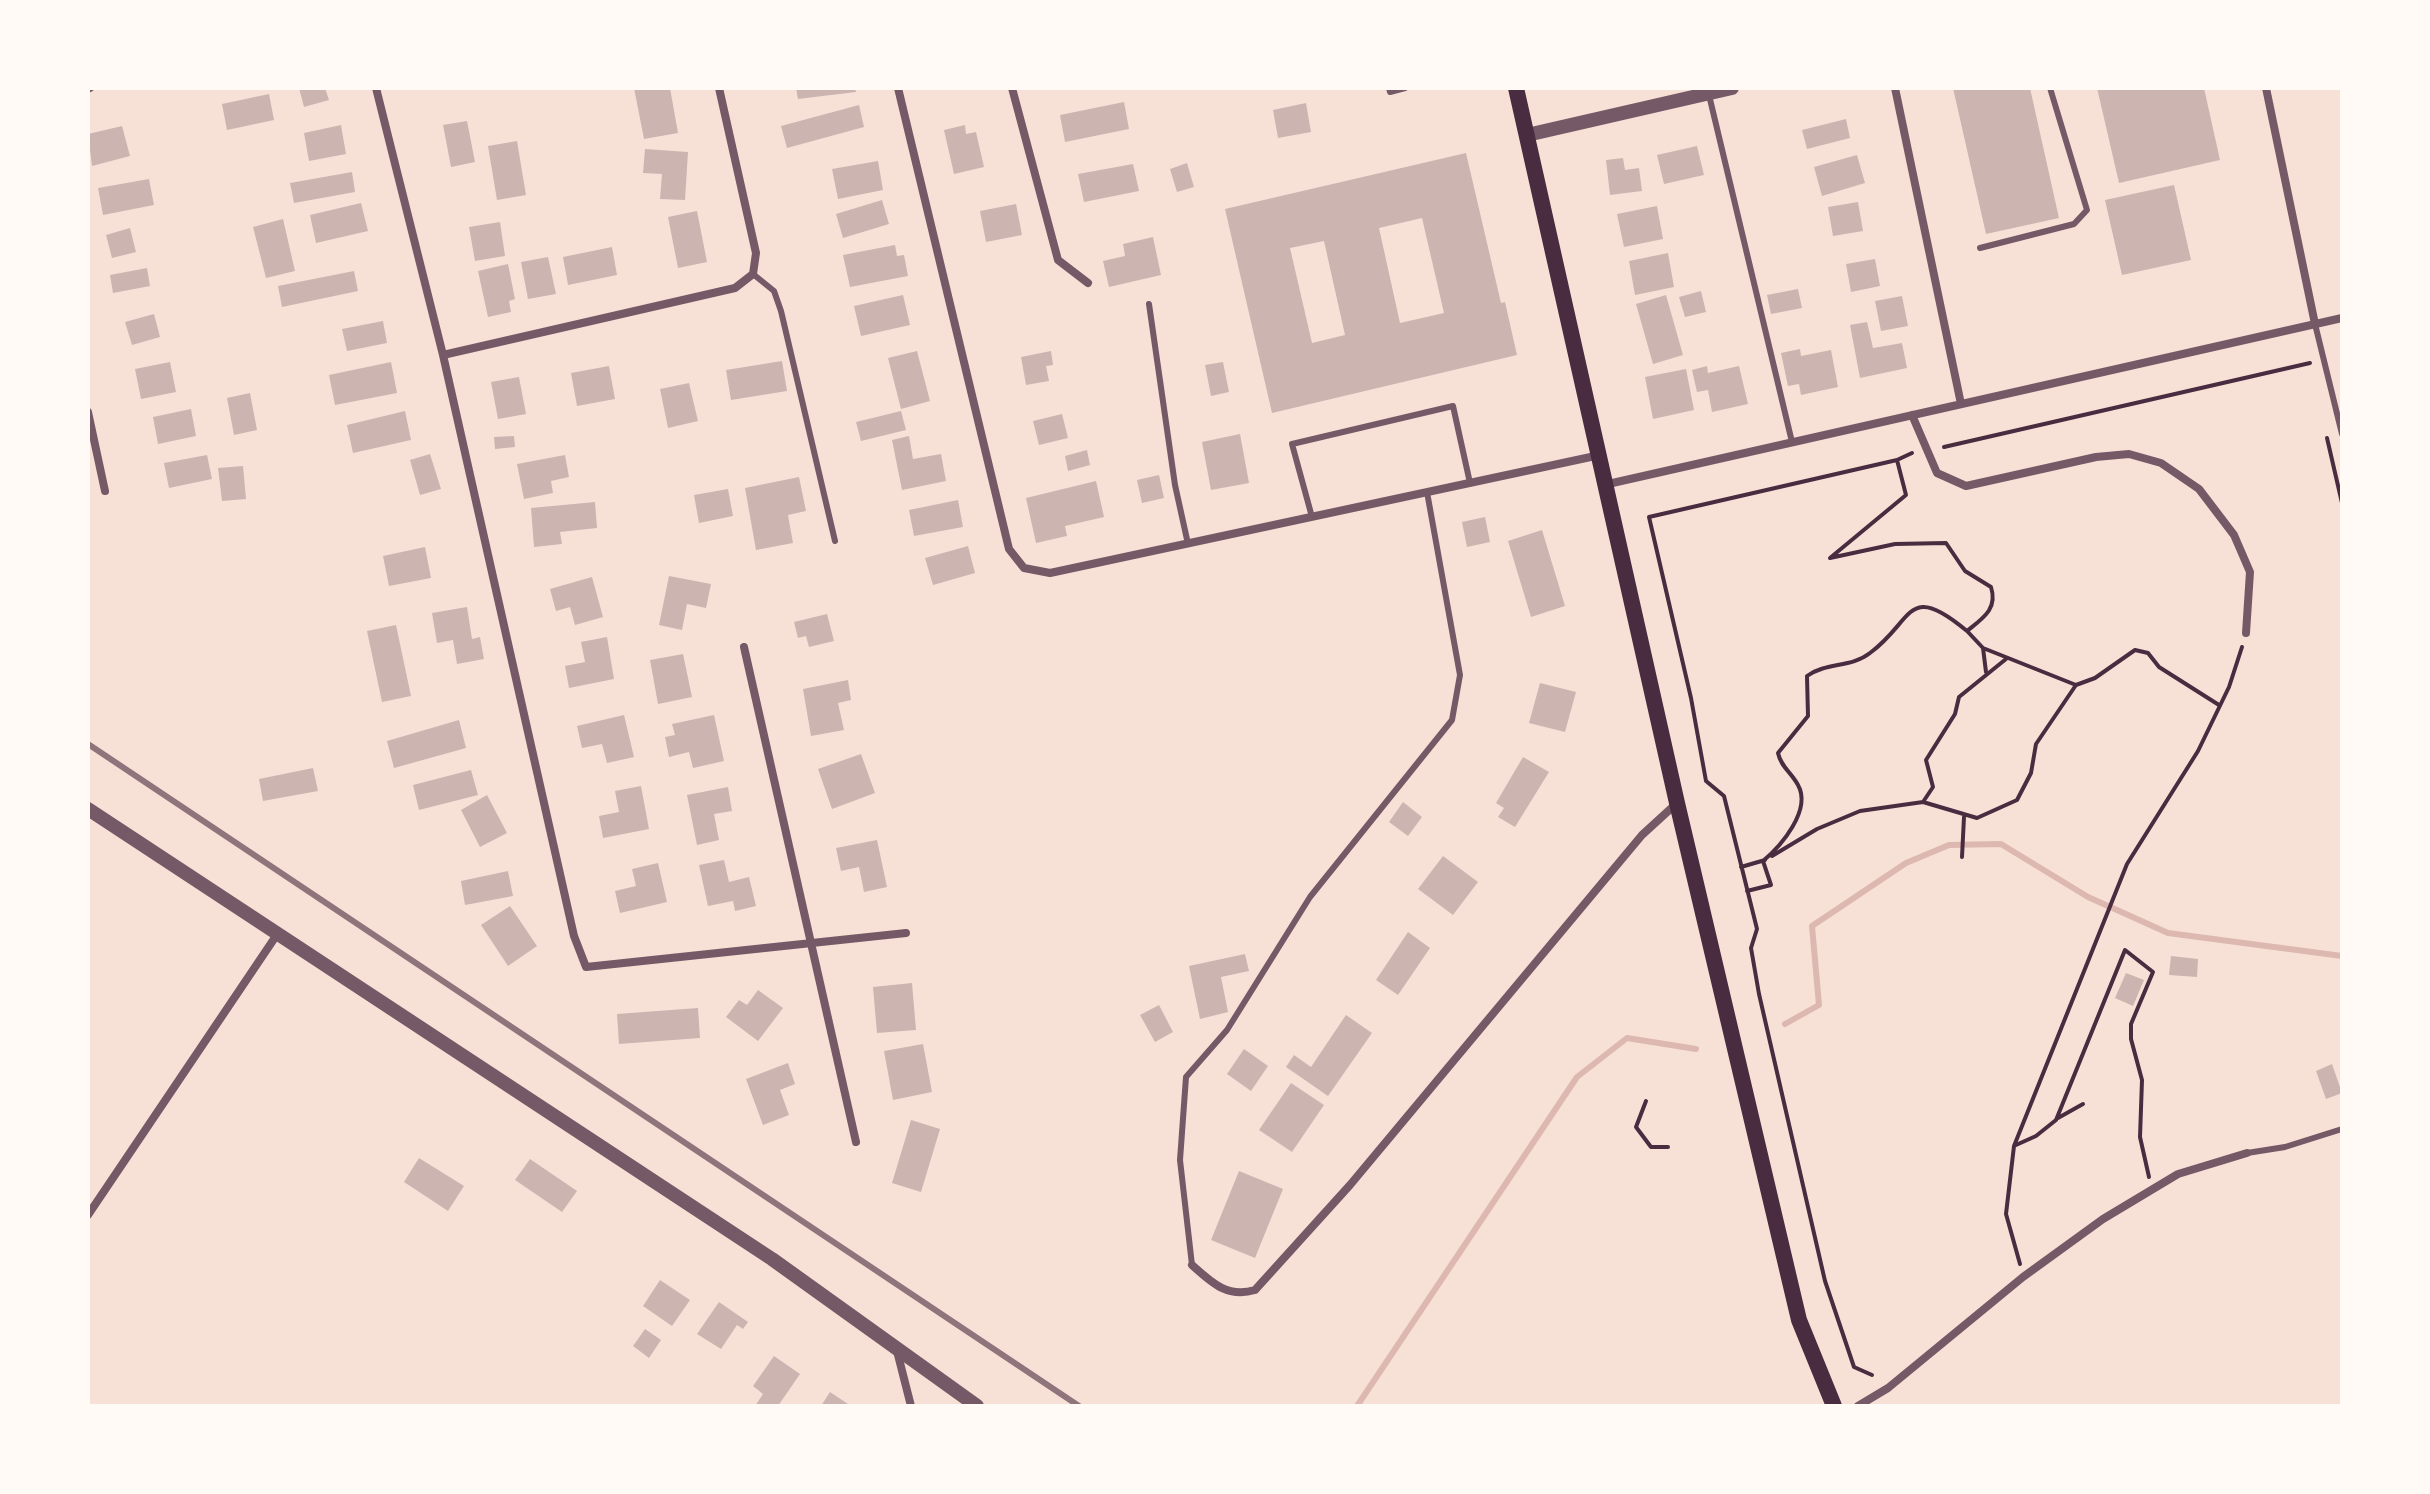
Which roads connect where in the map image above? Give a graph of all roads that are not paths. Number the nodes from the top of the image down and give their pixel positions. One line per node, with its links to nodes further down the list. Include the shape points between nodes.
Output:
1 (376, 88): 20 (street)
2 (719, 88): 15 (street, via 756,253)
3 (898, 88): 33 (street, via 1009,549 1024,568 1050,573)
4 (1012, 88): 16 (street, via 1058,260)
5 (1389, 88): 6 (lane)
6 (1405, 88)
7 (1516, 88): 13 (main road)
8 (1732, 88): 12 (street)
9 (1895, 88): 21 (street)
10 (2050, 88): 14 (lane, via 2087,210 2074,224)
11 (2266, 88): 19 (street)
12 (1708, 91): 13 (street); 25 (lane)
13 (1527, 135): 26 (main road)
14 (1980, 248)
15 (753, 274): 20 (street, via 735,288); 32 (lane, via 774,291 781,311)
16 (1088, 283)
17 (1149, 304): 33 (lane)
18 (2342, 318): 19 (street)
19 (2315, 324): 21 (street); 24 (lane)
20 (443, 355): 40 (street, via 574,936 586,967)
21 (1961, 404): 23 (street)
22 (88, 412): 29 (street)
23 (1912, 415): 25 (street); 34 (street, via 1937,473 1966,486 2096,457 2129,454 2161,463 2199,489 2234,535 2250,572)
24 (2342, 434)
25 (1792, 442): 28 (street)
26 (1601, 455): 27 (street); 28 (main road)
27 (1470, 483): 30 (street); 31 (lane, via 1453,406 1292,444)
28 (1608, 484): 36 (main road)
29 (105, 491)
30 (1427, 492): 31 (street); 45 (lane, via 1460,675 1452,720 1310,897 1227,1030 1186,1077 1180,1160)
31 (1312, 517): 33 (street)
32 (835, 541)
33 (1188, 544)
34 (2246, 633)
35 (744, 647): 40 (street)
36 (1677, 803): 45 (street, via 1642,835 1350,1185 1255,1290 1239,1295 1216,1286); 49 (main road, via 1799,1320)
37 (88, 809): 38 (street)
38 (278, 933): 44 (street); 46 (street, via 772,1259)
39 (906, 933): 40 (street)
40 (811, 943): 42 (street)
41 (2342, 1129): 43 (lane)
42 (856, 1142)
43 (2247, 1153): 50 (street, via 2178,1174 2103,1219)
44 (88, 1215)
45 (1192, 1265)
46 (896, 1347): 47 (street); 48 (street)
47 (911, 1406)
48 (977, 1406)
49 (1834, 1406)
50 (1858, 1406)

